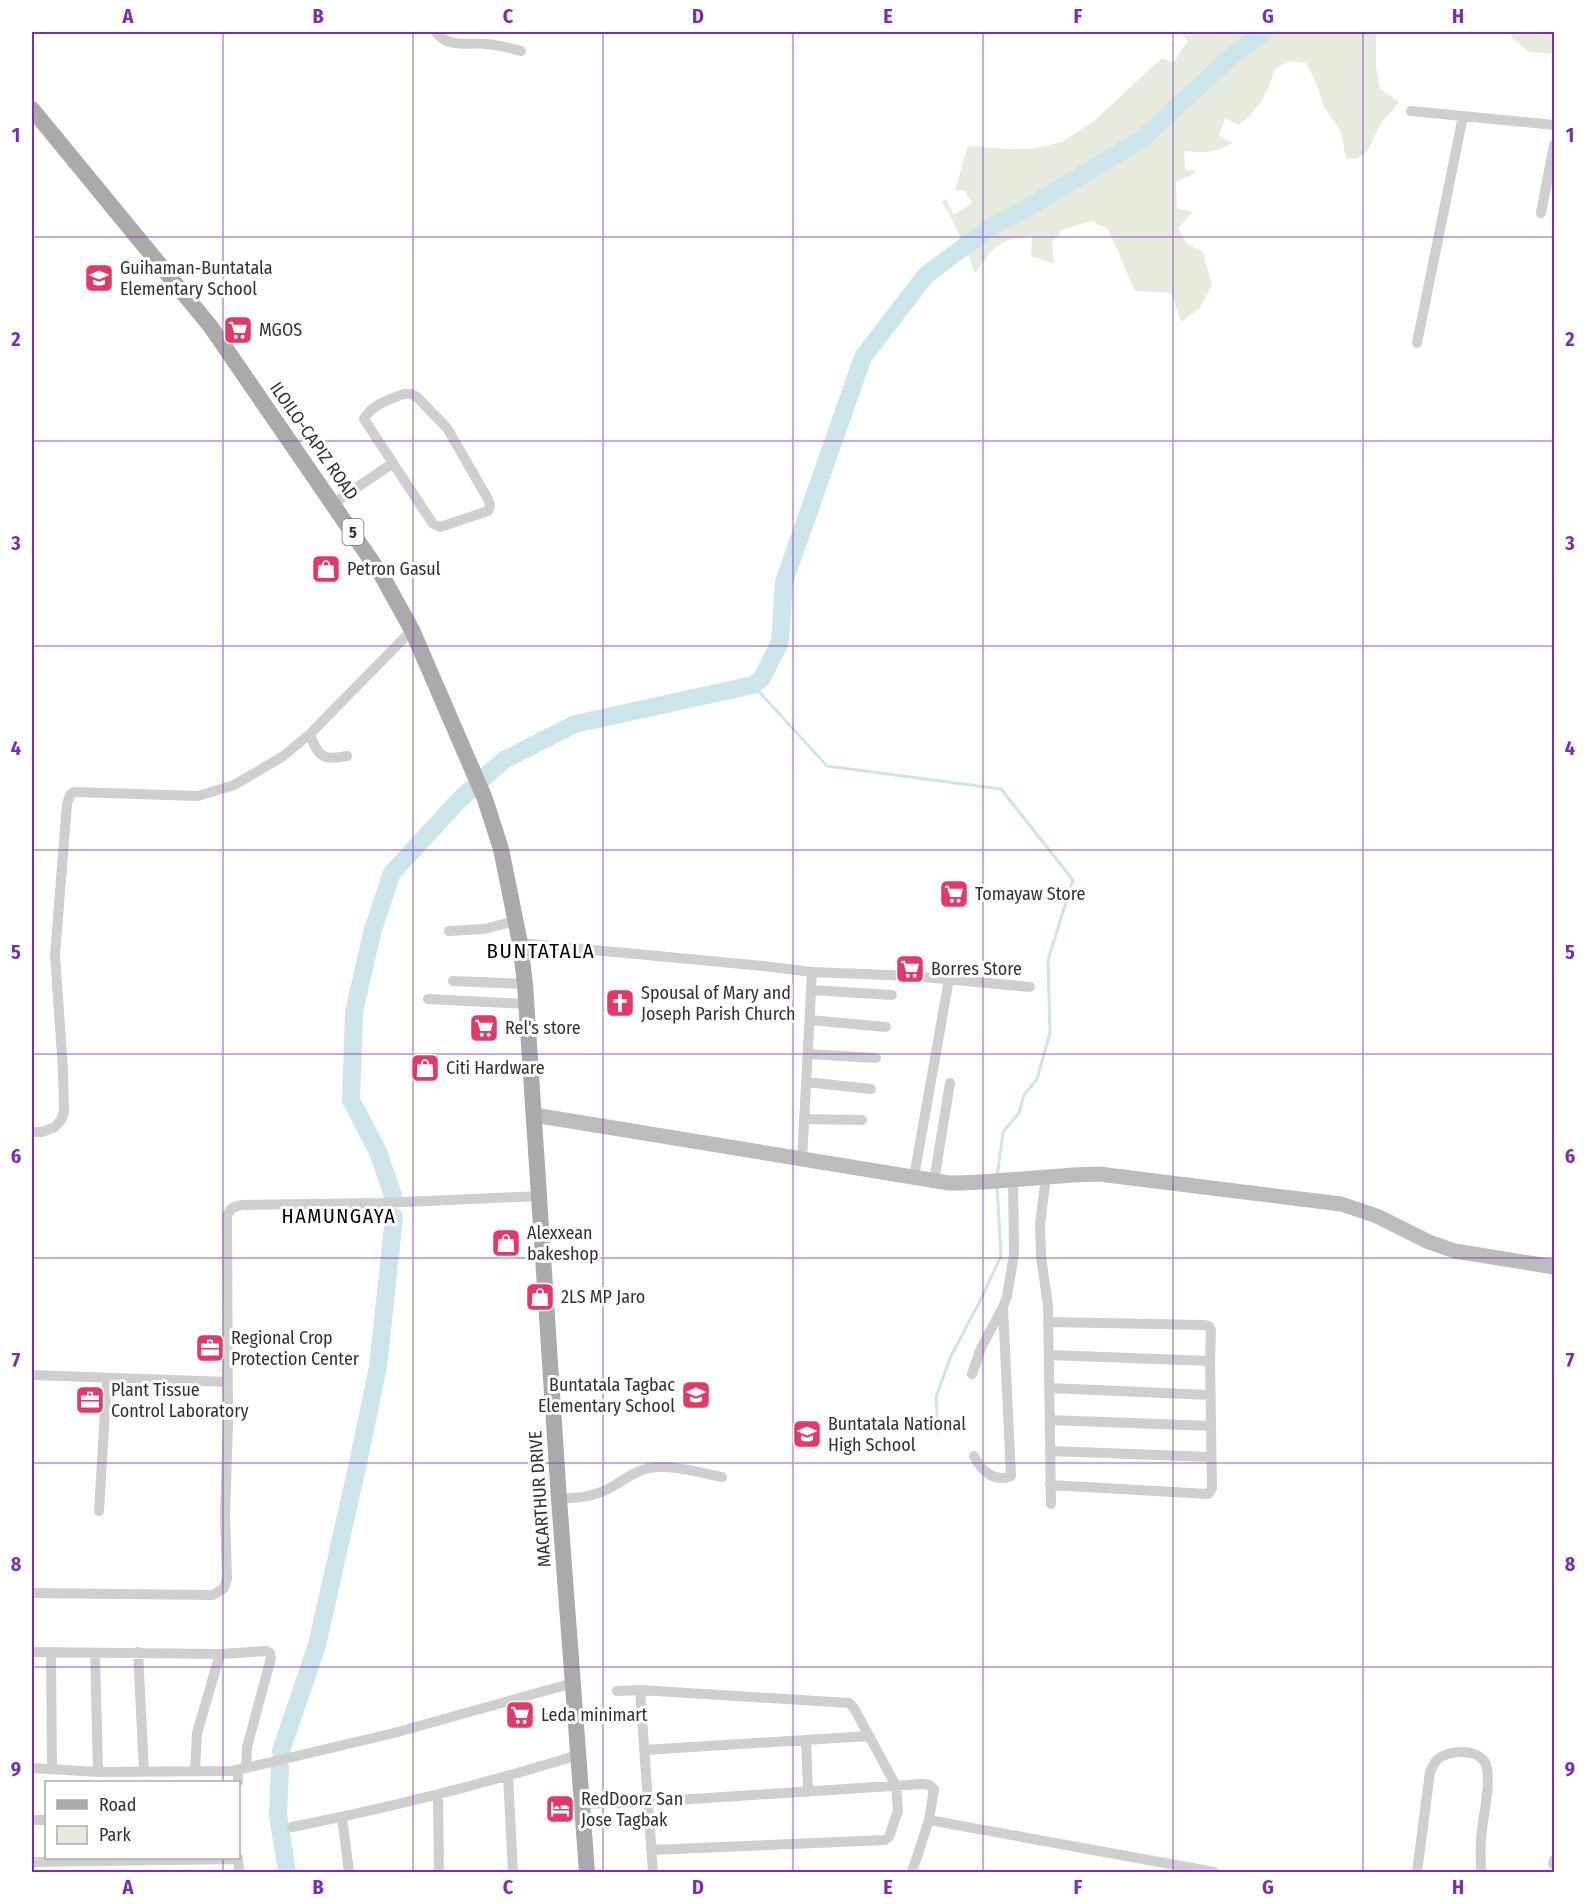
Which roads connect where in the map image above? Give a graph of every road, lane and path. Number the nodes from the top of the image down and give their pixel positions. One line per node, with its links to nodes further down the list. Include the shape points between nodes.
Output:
1 (436, 32): 3 (street, via 449,42)
2 (487, 32): 3 (street)
3 (485, 43): 4 (street)
4 (521, 51)
5 (32, 109): 13 (main road, ILOILO-CAPIZ ROAD / 5, via 211,327)
6 (1411, 111): 7 (street)
7 (1463, 116): 8 (street); 11 (street)
8 (1554, 125)
9 (1554, 145): 10 (street)
10 (1541, 213)
11 (1417, 343)
12 (393, 463): 12 (street, via 438,527 490,509 447,428 411,394 386,401 364,417); 13 (street)
13 (334, 503): 14 (main road, ILOILO-CAPIZ ROAD / 5)
14 (412, 630): 15 (street); 17 (main road, ILOILO-CAPIZ ROAD / 5, via 485,799 501,849)
15 (310, 734): 16 (street, via 321,755 333,759); 39 (street, via 282,757 213,792 70,795 55,955 64,1112 55,1127)
16 (347, 756)
17 (515, 921): 18 (street, via 484,929); 19 (main road, ILOILO-CAPIZ ROAD / 5)
18 (449, 931)
19 (520, 943): 20 (street); 23 (main road, MACARTHUR DRIVE / 5)
20 (812, 972): 21 (street); 25 (street)
21 (949, 979): 24 (street); 41 (street)
22 (453, 981): 23 (street)
23 (525, 984): 28 (main road, MACARTHUR DRIVE / 5)
24 (1030, 987)
25 (811, 990): 26 (street); 29 (street)
26 (892, 994)
27 (428, 999): 28 (street)
28 (527, 1004): 36 (main road, MACARTHUR DRIVE / 5)
29 (810, 1020): 30 (street); 31 (street)
30 (886, 1027)
31 (808, 1054): 32 (street); 33 (street)
32 (876, 1058)
33 (806, 1082): 35 (street); 37 (street)
34 (951, 1083): 43 (street)
35 (871, 1089)
36 (534, 1115): 40 (street); 45 (main road, MACARTHUR DRIVE / 5)
37 (804, 1119): 38 (street); 40 (street)
38 (862, 1120)
39 (32, 1132)
40 (802, 1160): 41 (street)
41 (914, 1177): 43 (street)
42 (1046, 1177): 44 (street); 46 (street, via 1099,1174 1341,1204 1455,1251); 48 (street, via 1040,1235)
43 (934, 1181): 44 (street)
44 (1009, 1181): 47 (street, via 1014,1254)
45 (539, 1196): 54 (street, via 232,1208 227,1215); 64 (main road, MACARTHUR DRIVE / 5)
46 (1554, 1266)
47 (1003, 1307): 51 (street); 60 (street, via 1011,1476 987,1475)
48 (1048, 1322): 49 (street); 50 (street, via 1205,1325 1211,1330)
49 (1049, 1355): 50 (street); 55 (street)
50 (1210, 1361): 56 (street)
51 (972, 1374)
52 (32, 1375): 53 (street)
53 (108, 1378): 54 (street); 66 (street)
54 (228, 1382): 67 (street, via 224,1588 213,1595)
55 (1049, 1388): 56 (street); 57 (street)
56 (1210, 1395): 58 (street)
57 (1050, 1420): 58 (street); 59 (street)
58 (1211, 1426): 61 (street)
59 (1050, 1451): 61 (street); 63 (street)
60 (974, 1456)
61 (1211, 1457): 63 (street, via 1212,1488 1208,1494)
62 (722, 1477): 64 (street, via 653,1467 596,1495)
63 (1050, 1485): 65 (street)
64 (559, 1499): 73 (main road, MACARTHUR DRIVE / 5)
65 (1051, 1504)
66 (99, 1511)
67 (32, 1593)
68 (32, 1652): 70 (street)
69 (138, 1652): 71 (street); 72 (street); 85 (street)
70 (51, 1653): 71 (street); 81 (street)
71 (95, 1653): 84 (street)
72 (220, 1654): 82 (street, via 266,1651 271,1658); 83 (street, via 197,1734)
73 (573, 1683): 79 (main road, MACARTHUR DRIVE / 5); 82 (street, via 394,1733)
74 (640, 1690): 75 (street); 76 (street, via 849,1703); 78 (street)
75 (617, 1691)
76 (869, 1736): 77 (street); 88 (street)
77 (806, 1740): 78 (street); 89 (street)
78 (644, 1750): 91 (street)
79 (578, 1755): 86 (street); 92 (main road, MACARTHUR DRIVE / 5)
80 (32, 1768): 81 (street)
81 (52, 1769): 84 (street)
82 (242, 1769): 83 (street); 87 (street)
83 (195, 1771): 85 (street)
84 (98, 1772): 85 (street)
85 (144, 1772)
86 (508, 1776): 90 (street); 103 (street)
87 (237, 1781)
88 (896, 1786): 89 (street); 94 (street, via 932,1786); 96 (street, via 898,1811 889,1837 881,1842)
89 (808, 1792): 91 (street)
90 (438, 1794): 93 (street); 102 (street)
91 (647, 1802): 92 (street); 96 (street)
92 (582, 1804): 104 (main road, MACARTHUR DRIVE / 5)
93 (342, 1817): 95 (street); 101 (street)
94 (929, 1820): 106 (street); 107 (street)
95 (292, 1827)
96 (651, 1850): 105 (street)
97 (164, 1859): 98 (street)
98 (91, 1860): 99 (street); 100 (street)
99 (32, 1862)
100 (92, 1872)
101 (349, 1872)
102 (439, 1872)
103 (513, 1872)
104 (587, 1872)
105 (653, 1872)
106 (912, 1872)
107 (1214, 1872)
108 (1417, 1872): 109 (street, via 1430,1772 1435,1761 1446,1754 1462,1752 1477,1755 1485,1762 1488,1774)
109 (1481, 1872)

